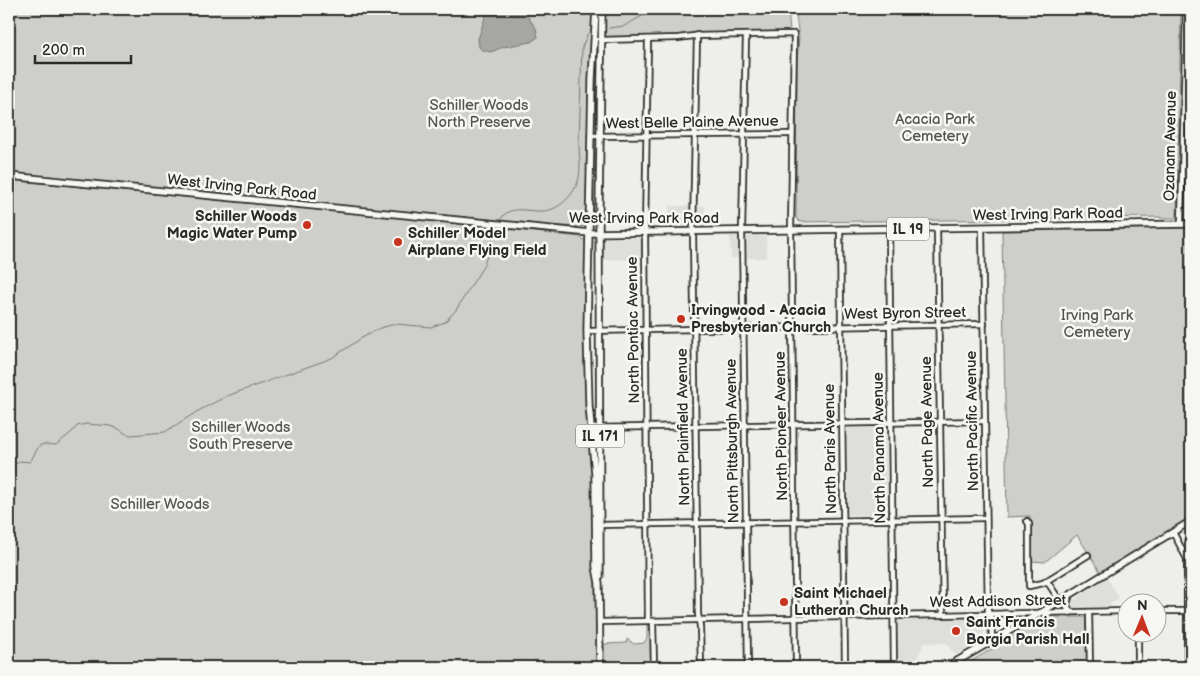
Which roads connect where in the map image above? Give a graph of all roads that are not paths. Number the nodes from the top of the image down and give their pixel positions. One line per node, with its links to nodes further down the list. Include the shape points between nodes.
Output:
1 (596, 9): 9 (main road, IL 171)
2 (602, 9): 8 (main road, IL 171)
3 (1186, 9): 4 (street, Ozanam Avenue)
4 (1188, 31): 11 (street, Ozanam Avenue)
5 (746, 35): 6 (street); 12 (street, North Pittsburgh Avenue); 13 (street, North Pioneer Avenue, via 794,34)
6 (697, 36): 7 (street); 14 (street, North Plainfield Avenue)
7 (648, 39): 8 (street); 17 (street, North Pontiac Avenue)
8 (602, 40): 9 (street); 16 (main road, IL 171)
9 (594, 41): 15 (main road, IL 171)
10 (1190, 127): 11 (street)
11 (1183, 128): 19 (street, Ozanam Avenue)
12 (744, 134): 13 (street, West Belle Plaine Avenue); 14 (street, West Belle Plaine Avenue); 26 (street, North Pittsburgh Avenue)
13 (792, 134): 24 (street, North Pioneer Avenue)
14 (695, 135): 17 (street, West Belle Plaine Avenue); 27 (street, North Plainfield Avenue)
15 (591, 136): 16 (street, West Belle Plaine Avenue); 28 (main road, IL 171)
16 (600, 136): 17 (street, West Belle Plaine Avenue); 29 (main road, IL 171)
17 (646, 136): 30 (street, North Pontiac Avenue)
18 (9, 176): 28 (main road, West Irving Park Road / IL 19)
19 (1181, 224): 20 (main road, West Irving Park Road / IL 19); 21 (main road, West Irving Park Road / IL 19)
20 (1191, 224)
21 (982, 227): 22 (main road, West Irving Park Road / IL 19); 31 (street, North Pacific Avenue)
22 (937, 228): 23 (main road, West Irving Park Road / IL 19); 32 (street, North Page Avenue)
23 (889, 229): 25 (main road, West Irving Park Road / IL 19); 33 (street, North Panama Avenue)
24 (791, 230): 25 (main road, West Irving Park Road / IL 19); 26 (main road, West Irving Park Road / IL 19); 36 (street, North Pioneer Avenue)
25 (840, 230): 34 (street, North Paris Avenue)
26 (742, 231): 27 (main road, West Irving Park Road / IL 19); 35 (street, North Pittsburgh Avenue)
27 (693, 232): 30 (main road, West Irving Park Road / IL 19); 37 (street, North Plainfield Avenue)
28 (590, 233): 29 (main road, West Irving Park Road / IL 19); 39 (main road, IL 171)
29 (599, 233): 30 (main road, West Irving Park Road / IL 19); 40 (main road, IL 171)
30 (645, 233): 38 (street, North Pontiac Avenue)
31 (984, 324): 32 (street, West Byron Street); 41 (street, North Pacific Avenue)
32 (938, 325): 33 (street, West Byron Street); 43 (street, North Page Avenue)
33 (890, 326): 34 (street, West Byron Street); 42 (street, North Panama Avenue)
34 (841, 327): 36 (street, West Byron Street); 44 (street, North Paris Avenue)
35 (743, 328): 36 (street, West Byron Street); 37 (street, West Byron Street); 46 (street, North Pittsburgh Avenue)
36 (792, 328): 45 (street, North Pioneer Avenue)
37 (694, 329): 38 (street, West Byron Street); 47 (street, North Plainfield Avenue)
38 (646, 330): 40 (street, West Byron Street); 48 (street, North Pontiac Avenue)
39 (587, 331): 40 (street, West Byron Street); 49 (main road, IL 171)
40 (598, 331): 50 (main road, IL 171)
41 (985, 421): 43 (street); 52 (street, North Pacific Avenue)
42 (891, 422): 43 (street); 44 (street); 53 (street, North Panama Avenue)
43 (940, 422): 51 (street, North Page Avenue)
44 (842, 423): 45 (street); 54 (street, North Paris Avenue)
45 (793, 424): 46 (street); 55 (street, North Pioneer Avenue)
46 (744, 425): 47 (street); 58 (street, North Pittsburgh Avenue)
47 (696, 426): 48 (street); 59 (street, North Plainfield Avenue)
48 (646, 427): 50 (street); 60 (street, North Pontiac Avenue)
49 (592, 428): 50 (street); 61 (main road, IL 171)
50 (600, 428): 61 (main road, IL 171)
51 (941, 518): 52 (street); 53 (street); 76 (street, North Page Avenue)
52 (986, 518): 74 (street, North Pacific Avenue)
53 (892, 519): 54 (street); 77 (street, North Panama Avenue)
54 (843, 520): 55 (street); 78 (street, North Paris Avenue)
55 (794, 521): 58 (street); 79 (street, North Pioneer Avenue)
56 (1027, 521): 65 (street, via 1029,586)
57 (1191, 521): 62 (main road)
58 (746, 522): 59 (street); 80 (street, North Pittsburgh Avenue)
59 (697, 523): 60 (street); 81 (street, North Plainfield Avenue)
60 (647, 524): 61 (street); 82 (street, North Pontiac Avenue)
61 (598, 525): 83 (main road, IL 171, via 601,570)
62 (1173, 532): 64 (street); 66 (main road)
63 (1088, 555): 65 (street)
64 (1189, 559): 70 (street)
65 (1047, 580): 67 (street)
66 (1069, 596): 67 (main road); 72 (main road, via 1066,605)
67 (1060, 601): 71 (main road)
68 (1118, 611): 73 (street, West Addison Street)
69 (1168, 611): 70 (street)
70 (1189, 611): 97 (street)
71 (1042, 612): 72 (street, West Addison Street); 75 (street, West Addison Street); 84 (main road)
72 (1070, 612): 73 (street, West Addison Street)
73 (1089, 612): 95 (street)
74 (989, 614): 75 (street, West Addison Street); 76 (street, West Addison Street); 85 (street, North Pacific Avenue)
75 (1005, 614): 84 (main road, via 1010,616)
76 (942, 615): 77 (street, West Addison Street)
77 (893, 616): 78 (street, West Addison Street); 93 (street, North Panama Avenue)
78 (844, 617): 79 (street, West Addison Street); 92 (street, North Paris Avenue)
79 (796, 618): 80 (street, West Addison Street); 91 (street, North Pioneer Avenue)
80 (747, 619): 81 (street, West Addison Street); 90 (street, North Pittsburgh Avenue)
81 (699, 620): 82 (street, West Addison Street); 89 (street, North Plainfield Avenue)
82 (651, 621): 83 (street, West Addison Street); 88 (street, North Pontiac Avenue)
83 (599, 622): 87 (main road, IL 171)
84 (1015, 627): 85 (main road)
85 (992, 640): 94 (main road)
86 (1138, 644): 96 (street)
87 (600, 667)
88 (654, 667)
89 (701, 667)
90 (748, 667)
91 (796, 667)
92 (845, 667)
93 (894, 667)
94 (947, 667)
95 (1090, 667)
96 (1138, 667)
97 (1187, 667)

